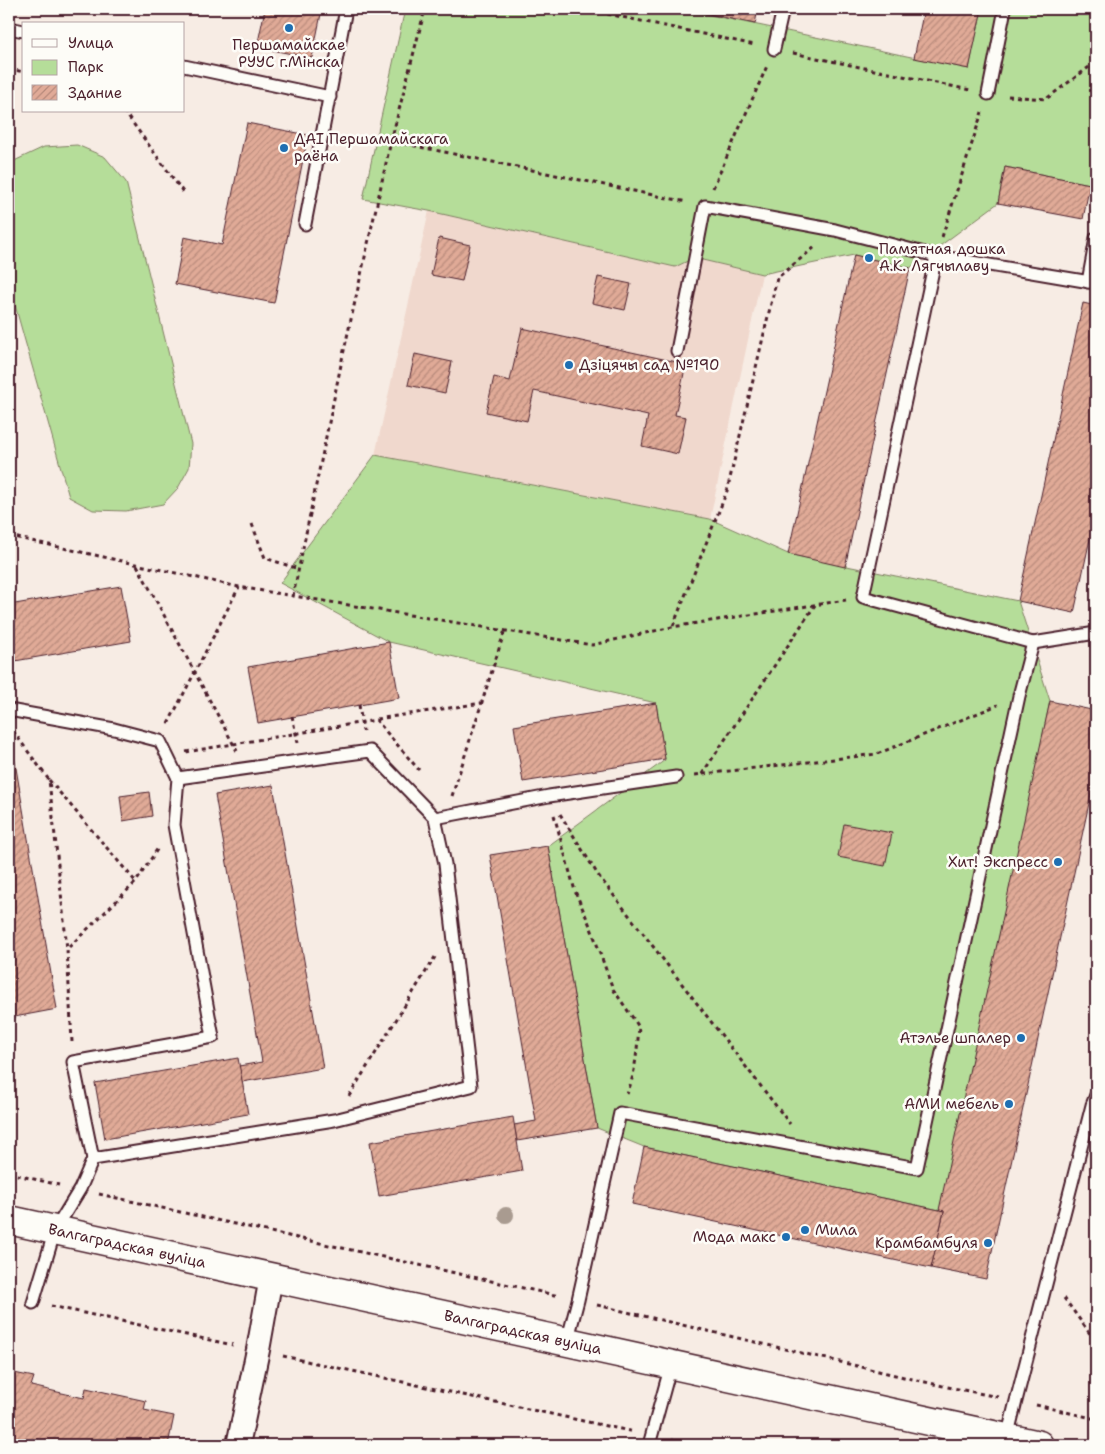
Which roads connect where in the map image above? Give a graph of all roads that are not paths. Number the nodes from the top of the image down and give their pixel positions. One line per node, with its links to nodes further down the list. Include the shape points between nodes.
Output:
1 (346, 9): 9 (lane)
2 (783, 9): 6 (lane)
3 (1005, 9): 8 (lane)
4 (9, 28): 5 (lane)
5 (22, 31)
6 (774, 49)
7 (185, 66): 9 (lane)
8 (988, 94)
9 (330, 97): 10 (lane)
10 (305, 224)
11 (1096, 238): 13 (lane)
12 (936, 256): 13 (lane); 14 (lane, via 835,230 705,206); 16 (lane, via 863,597)
13 (1092, 283)
14 (677, 351)
15 (1096, 633): 16 (lane)
16 (1033, 643): 27 (lane, via 917,1168 620,1113)
17 (9, 710): 19 (lane, via 114,729 160,741)
18 (676, 777): 20 (lane)
19 (178, 778): 20 (lane, via 370,751); 22 (lane, via 174,825 213,1037 73,1062)
20 (440, 817): 22 (lane, via 472,1086 334,1120)
21 (1096, 1095): 29 (lane)
22 (93, 1159): 24 (lane, via 80,1189)
23 (9, 1220): 24 (main road, Валгаградская вуліца)
24 (55, 1230): 25 (main road, Валгаградская вуліца); 26 (lane)
25 (271, 1277): 27 (main road, Валгаградская вуліца); 31 (street)
26 (33, 1302)
27 (567, 1342): 28 (main road, Валгаградская вуліца)
28 (671, 1365): 29 (main road, Валгаградская вуліца); 30 (lane)
29 (1007, 1438): 32 (main road, Валгаградская вуліца)
30 (650, 1441)
31 (238, 1445)
32 (1038, 1445)

